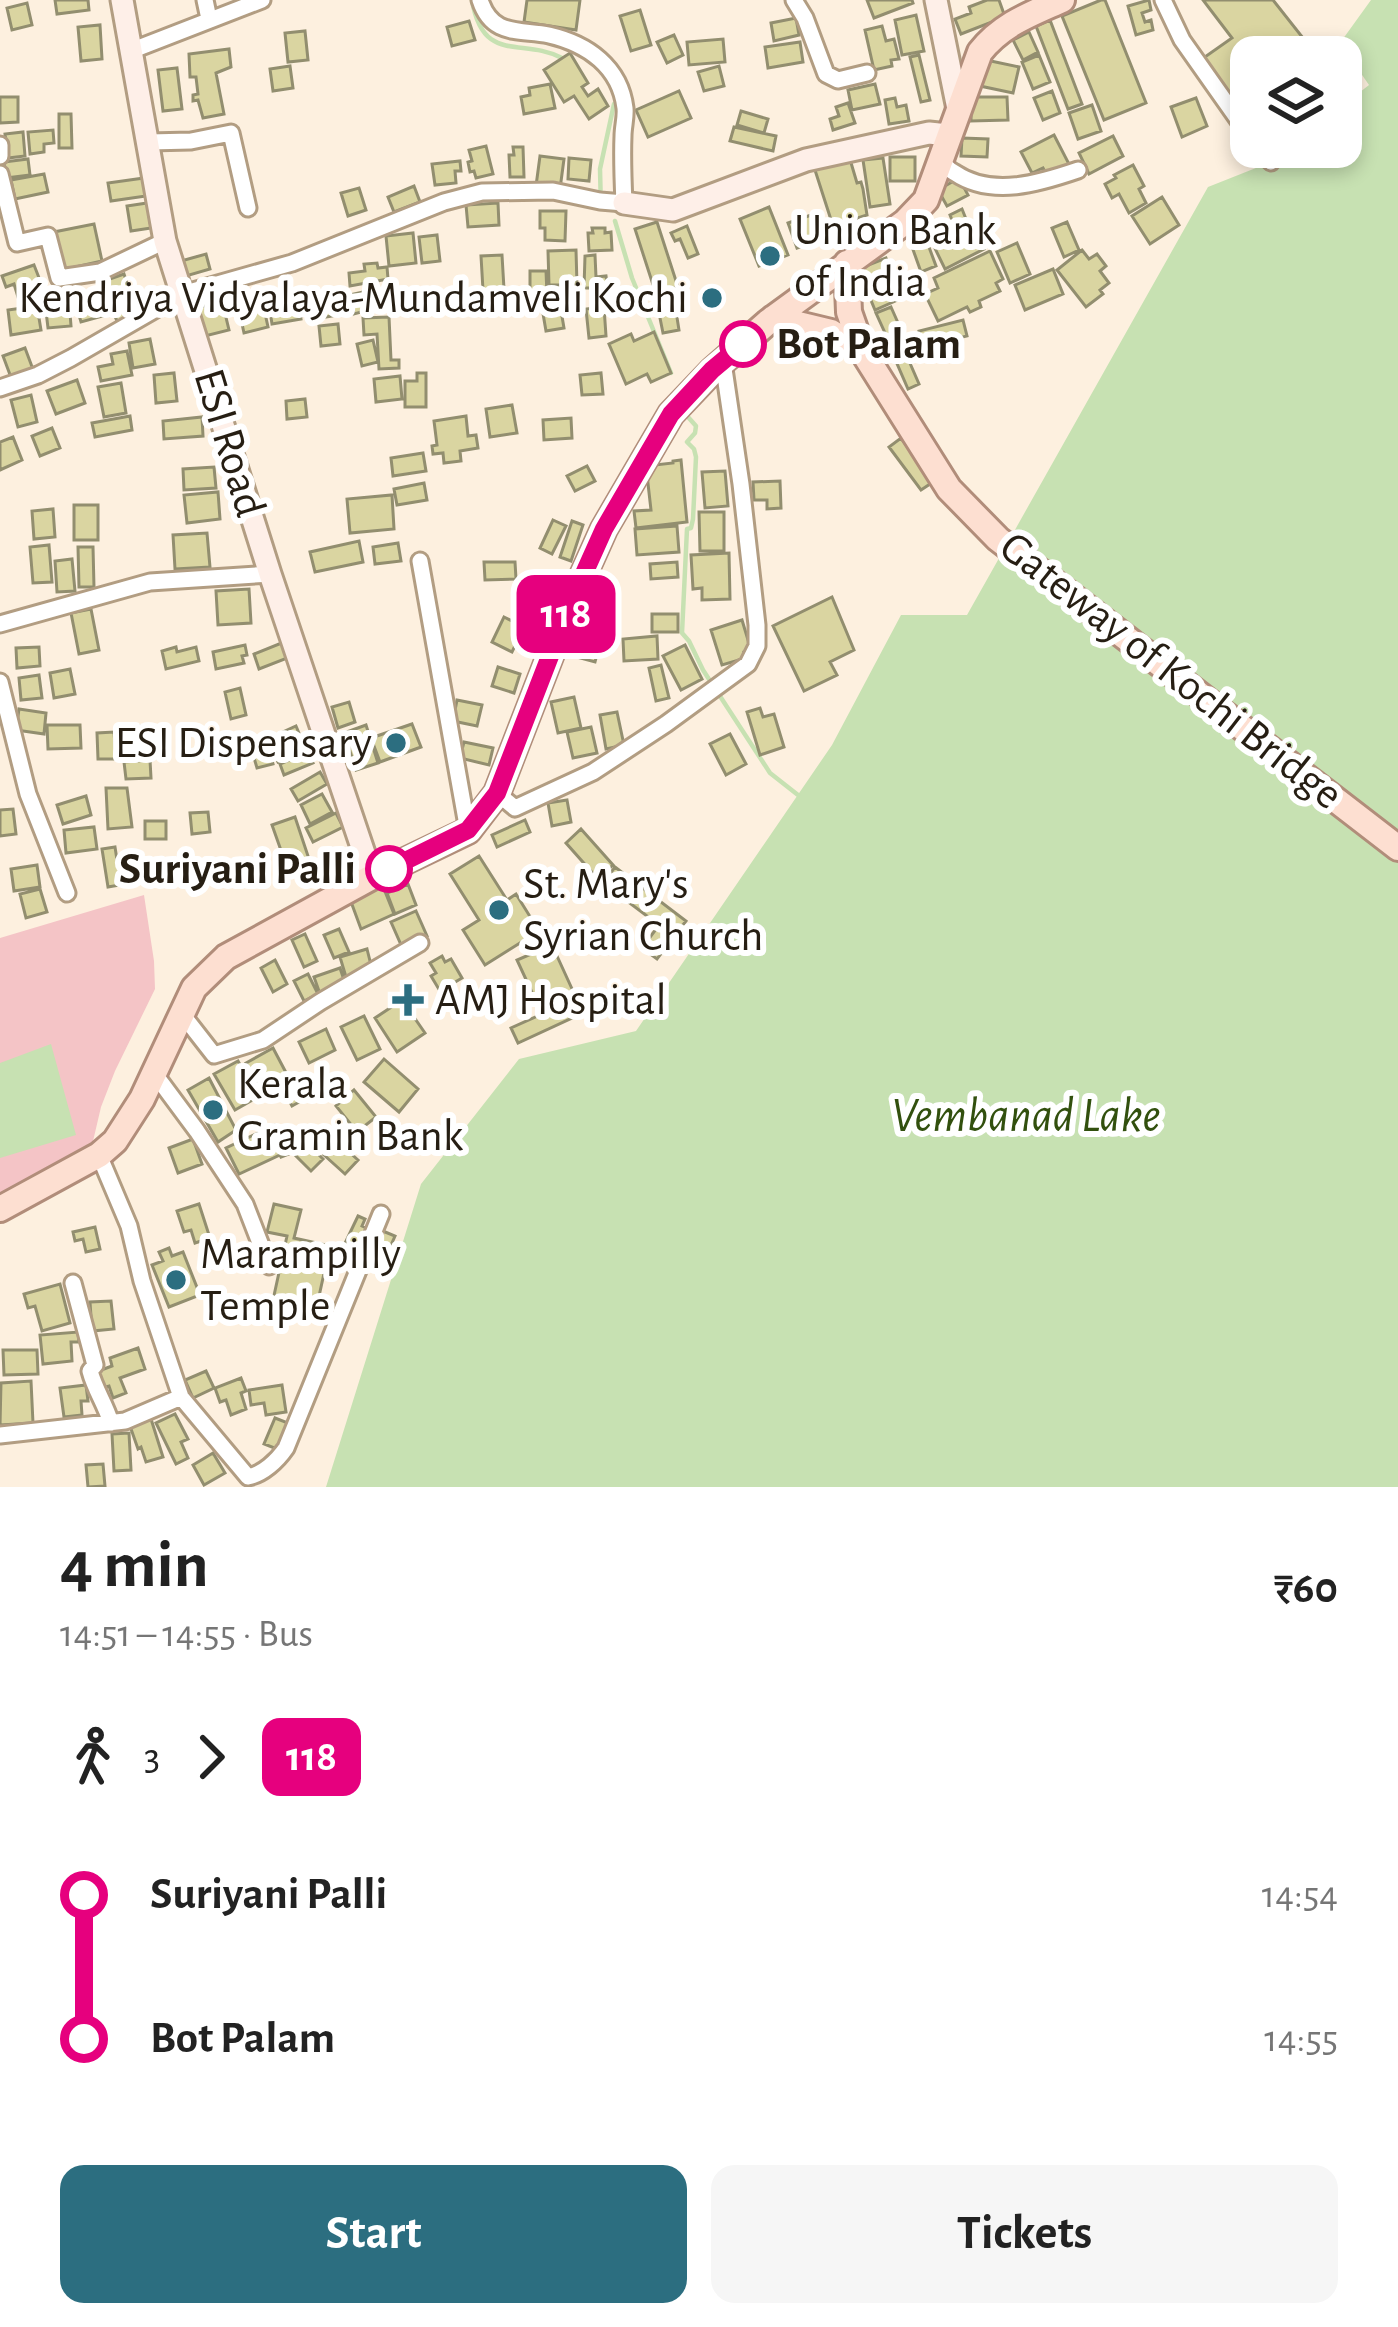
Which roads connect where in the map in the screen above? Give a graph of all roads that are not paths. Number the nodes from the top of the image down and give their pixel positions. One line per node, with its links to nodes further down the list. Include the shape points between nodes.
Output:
1 (122, 0): 10 (main road, ESI Road)
2 (205, 0): 9 (street)
3 (262, 0): 9 (street)
4 (480, 0): 21 (street, via 503,28 548,35 609,66 626,110)
5 (794, 0): 11 (street, via 826,74 838,80)
6 (936, 0): 13 (main road)
7 (1062, 0): 13 (main road, via 992,36)
8 (1163, 0): 12 (street)
9 (209, 20): 10 (street)
10 (133, 50): 15 (main road, ESI Road)
11 (867, 73)
12 (1230, 108)
13 (958, 110): 14 (main road)
14 (948, 135): 18 (main road); 21 (main road, via 806,160 677,209)
15 (149, 142): 22 (street, via 231,133); 23 (main road, ESI Road)
16 (0, 145): 17 (street)
17 (0, 156)
18 (940, 161): 19 (street, via 1006,187); 24 (main road, via 926,200)
19 (1078, 170)
20 (0, 174): 23 (street, via 17,243 48,236 59,278 100,272)
21 (624, 203): 26 (street, via 553,191 482,192 292,263)
22 (248, 208)
23 (165, 241): 26 (main road, ESI Road)
24 (848, 263): 25 (main road); 28 (main road, via 849,312)
25 (811, 290): 27 (main road); 28 (main road)
26 (182, 294): 30 (street, via 55,367); 32 (main road, ESI Road)
27 (773, 318): 28 (main road, via 831,332); 29 (main road)
28 (863, 352): 37 (main road, Gateway of Kochi Bridge, via 950,489 998,539)
29 (723, 362): 35 (main road, via 671,414 604,529); 35 (street, via 758,646 748,664 592,772 515,808)
30 (0, 386)
31 (420, 561): 36 (street)
32 (270, 574): 33 (street, via 150,581); 38 (main road, ESI Road)
33 (0, 624)
34 (0, 682): 39 (street, via 28,794)
35 (497, 793): 36 (main road)
36 (468, 830): 38 (main road)
37 (1398, 848)
38 (372, 877): 41 (main road, via 226,957 194,988)
39 (67, 892)
40 (420, 944): 41 (street, via 263,1040 214,1055)
41 (182, 1014): 42 (main road)
42 (154, 1073): 43 (main road); 46 (street, via 245,1204)
43 (99, 1155): 44 (main road); 48 (street)
44 (0, 1209)
45 (381, 1214): 48 (street, via 278,1460 248,1477)
46 (269, 1266)
47 (73, 1283): 49 (street, via 94,1387)
48 (181, 1397): 49 (street)
49 (111, 1423): 50 (street)
50 (0, 1435)

